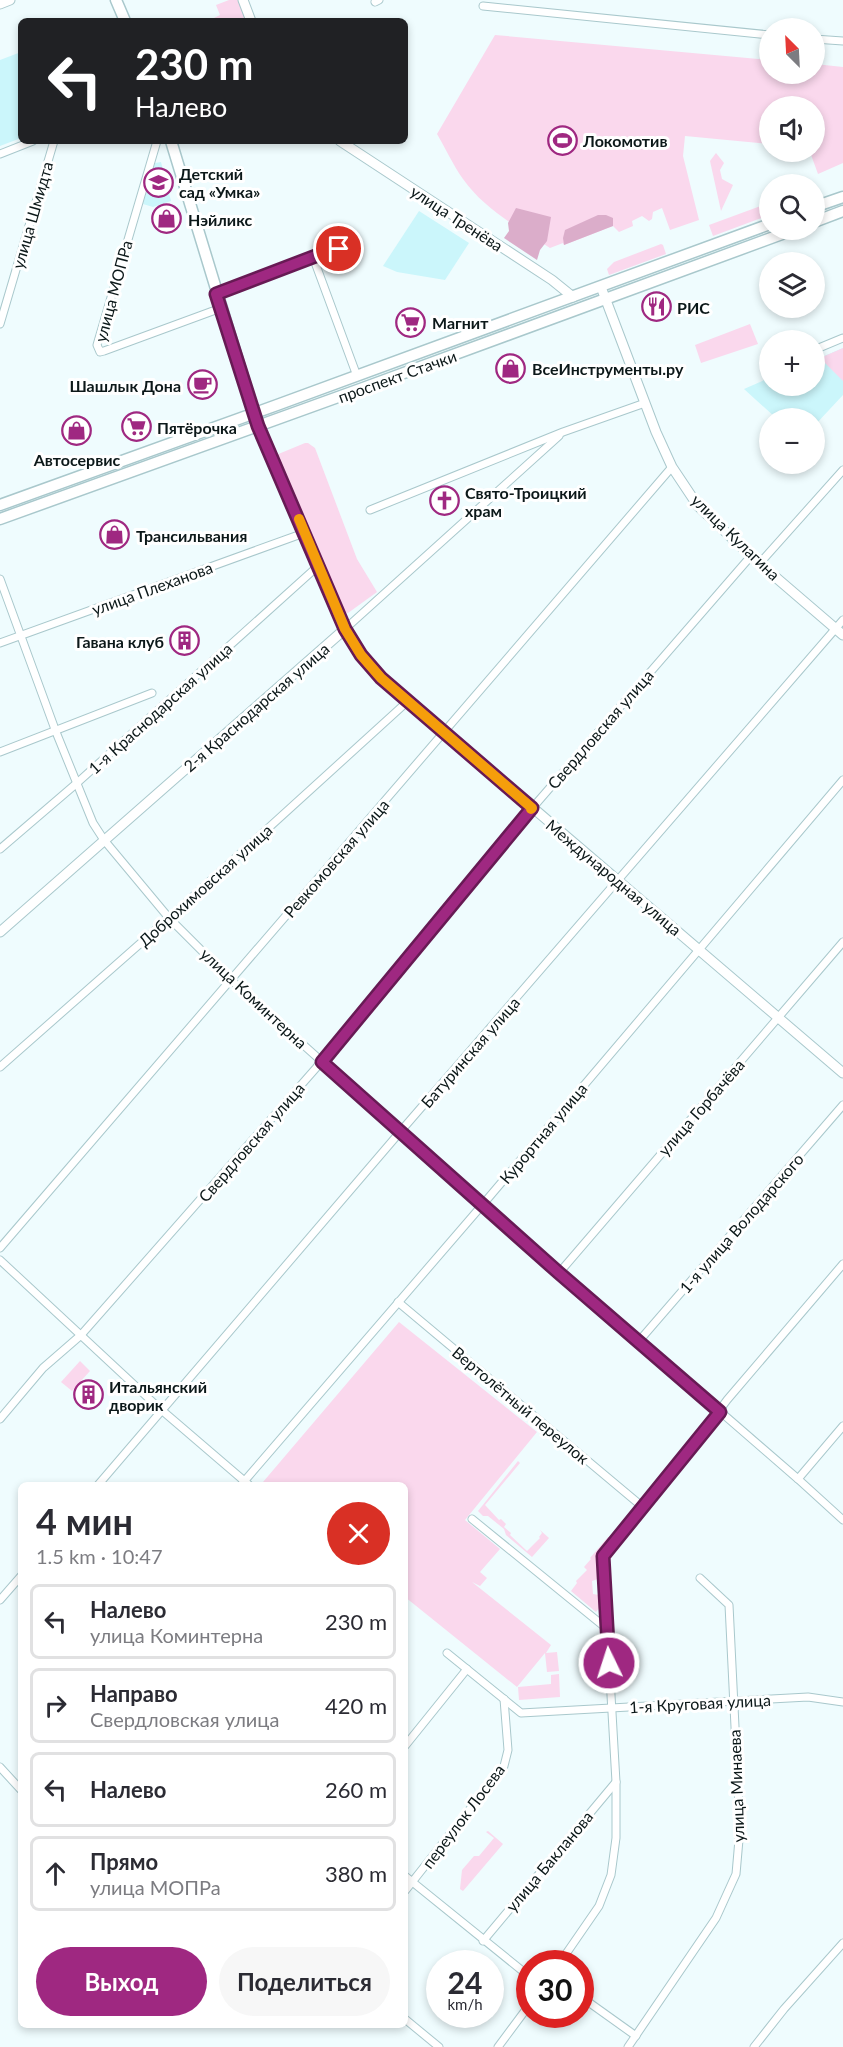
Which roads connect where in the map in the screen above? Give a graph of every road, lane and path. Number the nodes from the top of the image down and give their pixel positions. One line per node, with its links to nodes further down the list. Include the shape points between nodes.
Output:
1 (10, 0): 4 (street)
2 (116, 0): 6 (main road)
3 (243, 0): 7 (street)
4 (0, 4)
5 (483, 6): 8 (street)
6 (124, 18)
7 (250, 18)
8 (759, 33)
9 (825, 39): 10 (street)
10 (843, 40)
11 (25, 144): 16 (street)
12 (53, 144): 30 (street, улица Шмидта)
13 (156, 144): 29 (street, улица МОПРа, via 96,345 100,352 104,351)
14 (172, 144): 26 (main road)
15 (345, 144): 27 (street, улица Тренёва)
16 (0, 154)
17 (843, 197): 18 (main road)
18 (825, 203)
19 (843, 211): 20 (main road)
20 (825, 218)
21 (759, 228): 25 (main road, проспект Стачки)
22 (766, 240): 28 (main road, проспект Стачки)
23 (339, 249): 24 (street)
24 (313, 257): 26 (street); 33 (street)
25 (601, 287): 27 (main road, проспект Стачки); 28 (street, улица Кулагина)
26 (216, 294): 29 (main road)
27 (573, 297): 33 (main road, проспект Стачки)
28 (606, 299): 34 (street, улица Кулагина); 36 (main road, проспект Стачки)
29 (221, 308): 35 (main road)
30 (0, 324)
31 (843, 338): 32 (street)
32 (825, 345)
33 (357, 376): 35 (main road, проспект Стачки)
34 (645, 403): 37 (street); 38 (street, улица Кулагина)
35 (254, 413): 36 (main road); 40 (main road, проспект Стачки)
36 (258, 426): 42 (main road, проспект Стачки); 43 (street, Международная улица)
37 (563, 432): 41 (street); 49 (street, 2-я Краснодарская улица)
38 (672, 467): 44 (street, улица Кулагина, via 698,506); 56 (street, Ревкомовская улица)
39 (843, 470): 45 (street)
40 (0, 505)
41 (370, 510)
42 (0, 519)
43 (304, 532): 46 (street, Международная улица); 51 (street, улица Плеханова)
44 (751, 556): 45 (street, улица Кулагина); 60 (street, Свердловская улица)
45 (760, 563): 50 (street, улица Кулагина)
46 (318, 566): 49 (street, Международная улица); 59 (street, 1-я Краснодарская улица)
47 (0, 579): 51 (street, улица Коминтерна)
48 (843, 620): 50 (street, Батуринская улица)
49 (345, 629): 54 (street, Международная улица, via 381,678); 61 (street, 2-я Краснодарская улица)
50 (839, 632): 63 (street, Батуринская улица)
51 (20, 635): 52 (street, улица Плеханова); 55 (street, улица Коминтерна)
52 (0, 643)
53 (152, 693): 55 (street)
54 (408, 701): 56 (street, Международная улица); 64 (street, Доброхимовская улица)
55 (56, 732): 57 (street); 59 (street, улица Коминтерна)
56 (443, 732): 60 (street, Международная улица); 68 (street, Ревкомовская улица)
57 (0, 752)
58 (843, 780): 67 (street, Курортная улица)
59 (77, 783): 61 (street, улица Коминтерна); 62 (street, 1-я Краснодарская улица)
60 (532, 808): 63 (street, Международная улица); 70 (street, Свердловская улица)
61 (104, 840): 64 (street, улица Коминтерна); 65 (street, 2-я Краснодарская улица)
62 (0, 849)
63 (618, 881): 67 (street, Международная улица); 74 (street, Батуринская улица)
64 (169, 918): 68 (street, улица Коминтерна); 71 (street, Доброхимовская улица)
65 (0, 932)
66 (843, 942): 69 (street, улица Горбачёва)
67 (698, 949): 69 (street, Международная улица); 75 (street, Курортная улица)
68 (231, 980): 70 (street, улица Коминтерна); 76 (street, Ревкомовская улица)
69 (779, 1016): 72 (street, Международная улица); 79 (street, улица Горбачёва)
70 (322, 1062): 74 (street, улица Коминтерна); 81 (street, Свердловская улица)
71 (0, 1067)
72 (843, 1073)
73 (843, 1105): 82 (street, 1-я улица Володарского)
74 (400, 1132): 75 (street, улица Коминтерна); 83 (street, Батуринская улица)
75 (482, 1206): 79 (street, улица Коминтерна); 80 (street, Курортная улица)
76 (0, 1248)
77 (0, 1260): 81 (street)
78 (843, 1264): 84 (street)
79 (559, 1273): 82 (street, улица Коминтерна)
80 (398, 1302): 90 (street, Курортная улица); 91 (street, Вертолётный переулок)
81 (81, 1335): 83 (street); 85 (street, Свердловская улица, via 43,1368)
82 (639, 1341): 84 (street, улица Коминтерна)
83 (162, 1410): 88 (street, Батуринская улица); 89 (street)
84 (720, 1412): 87 (street, улица Коминтерна); 91 (street)
85 (0, 1419)
86 (843, 1426): 87 (street)
87 (798, 1479): 93 (street, улица Коминтерна)
88 (101, 1482)
89 (243, 1482)
90 (247, 1482)
91 (644, 1508): 97 (street, via 603,1556)
92 (472, 1519): 97 (street)
93 (843, 1520)
94 (700, 1578): 101 (street, улица Минаева, via 729,1605)
95 (18, 1579): 96 (street)
96 (0, 1600)
97 (606, 1628): 103 (street)
98 (447, 1653): 99 (street)
99 (467, 1669): 100 (street); 106 (street)
100 (504, 1699): 104 (street); 105 (street, переулок Лосева)
101 (733, 1701): 102 (street, 1-я Круговая улица, via 808,1697); 103 (street, 1-я Круговая улица); 120 (street, улица Минаева, via 740,1828 736,1874 716,1918)
102 (843, 1702)
103 (611, 1707): 104 (street, 1-я Круговая улица); 108 (street)
104 (521, 1713): 105 (street, 1-я Круговая улица)
105 (505, 1714): 111 (street, переулок Лосева, via 508,1750 504,1766)
106 (408, 1742)
107 (0, 1767): 109 (street)
108 (616, 1782): 113 (street, улица Бакланова); 115 (street, via 616,1838 611,1875 599,1906)
109 (18, 1785)
110 (408, 1879): 111 (street)
111 (412, 1882): 112 (street, переулок Лосева); 113 (street)
112 (408, 1887)
113 (483, 1941): 116 (street)
114 (843, 1943): 124 (street)
115 (569, 1950)
116 (516, 1966)
117 (594, 2006): 120 (street)
118 (408, 2021): 121 (street)
119 (516, 2023): 122 (street)
120 (636, 2036): 123 (street, улица Минаева)
121 (439, 2047)
122 (498, 2047)
123 (628, 2047)
124 (754, 2047)

